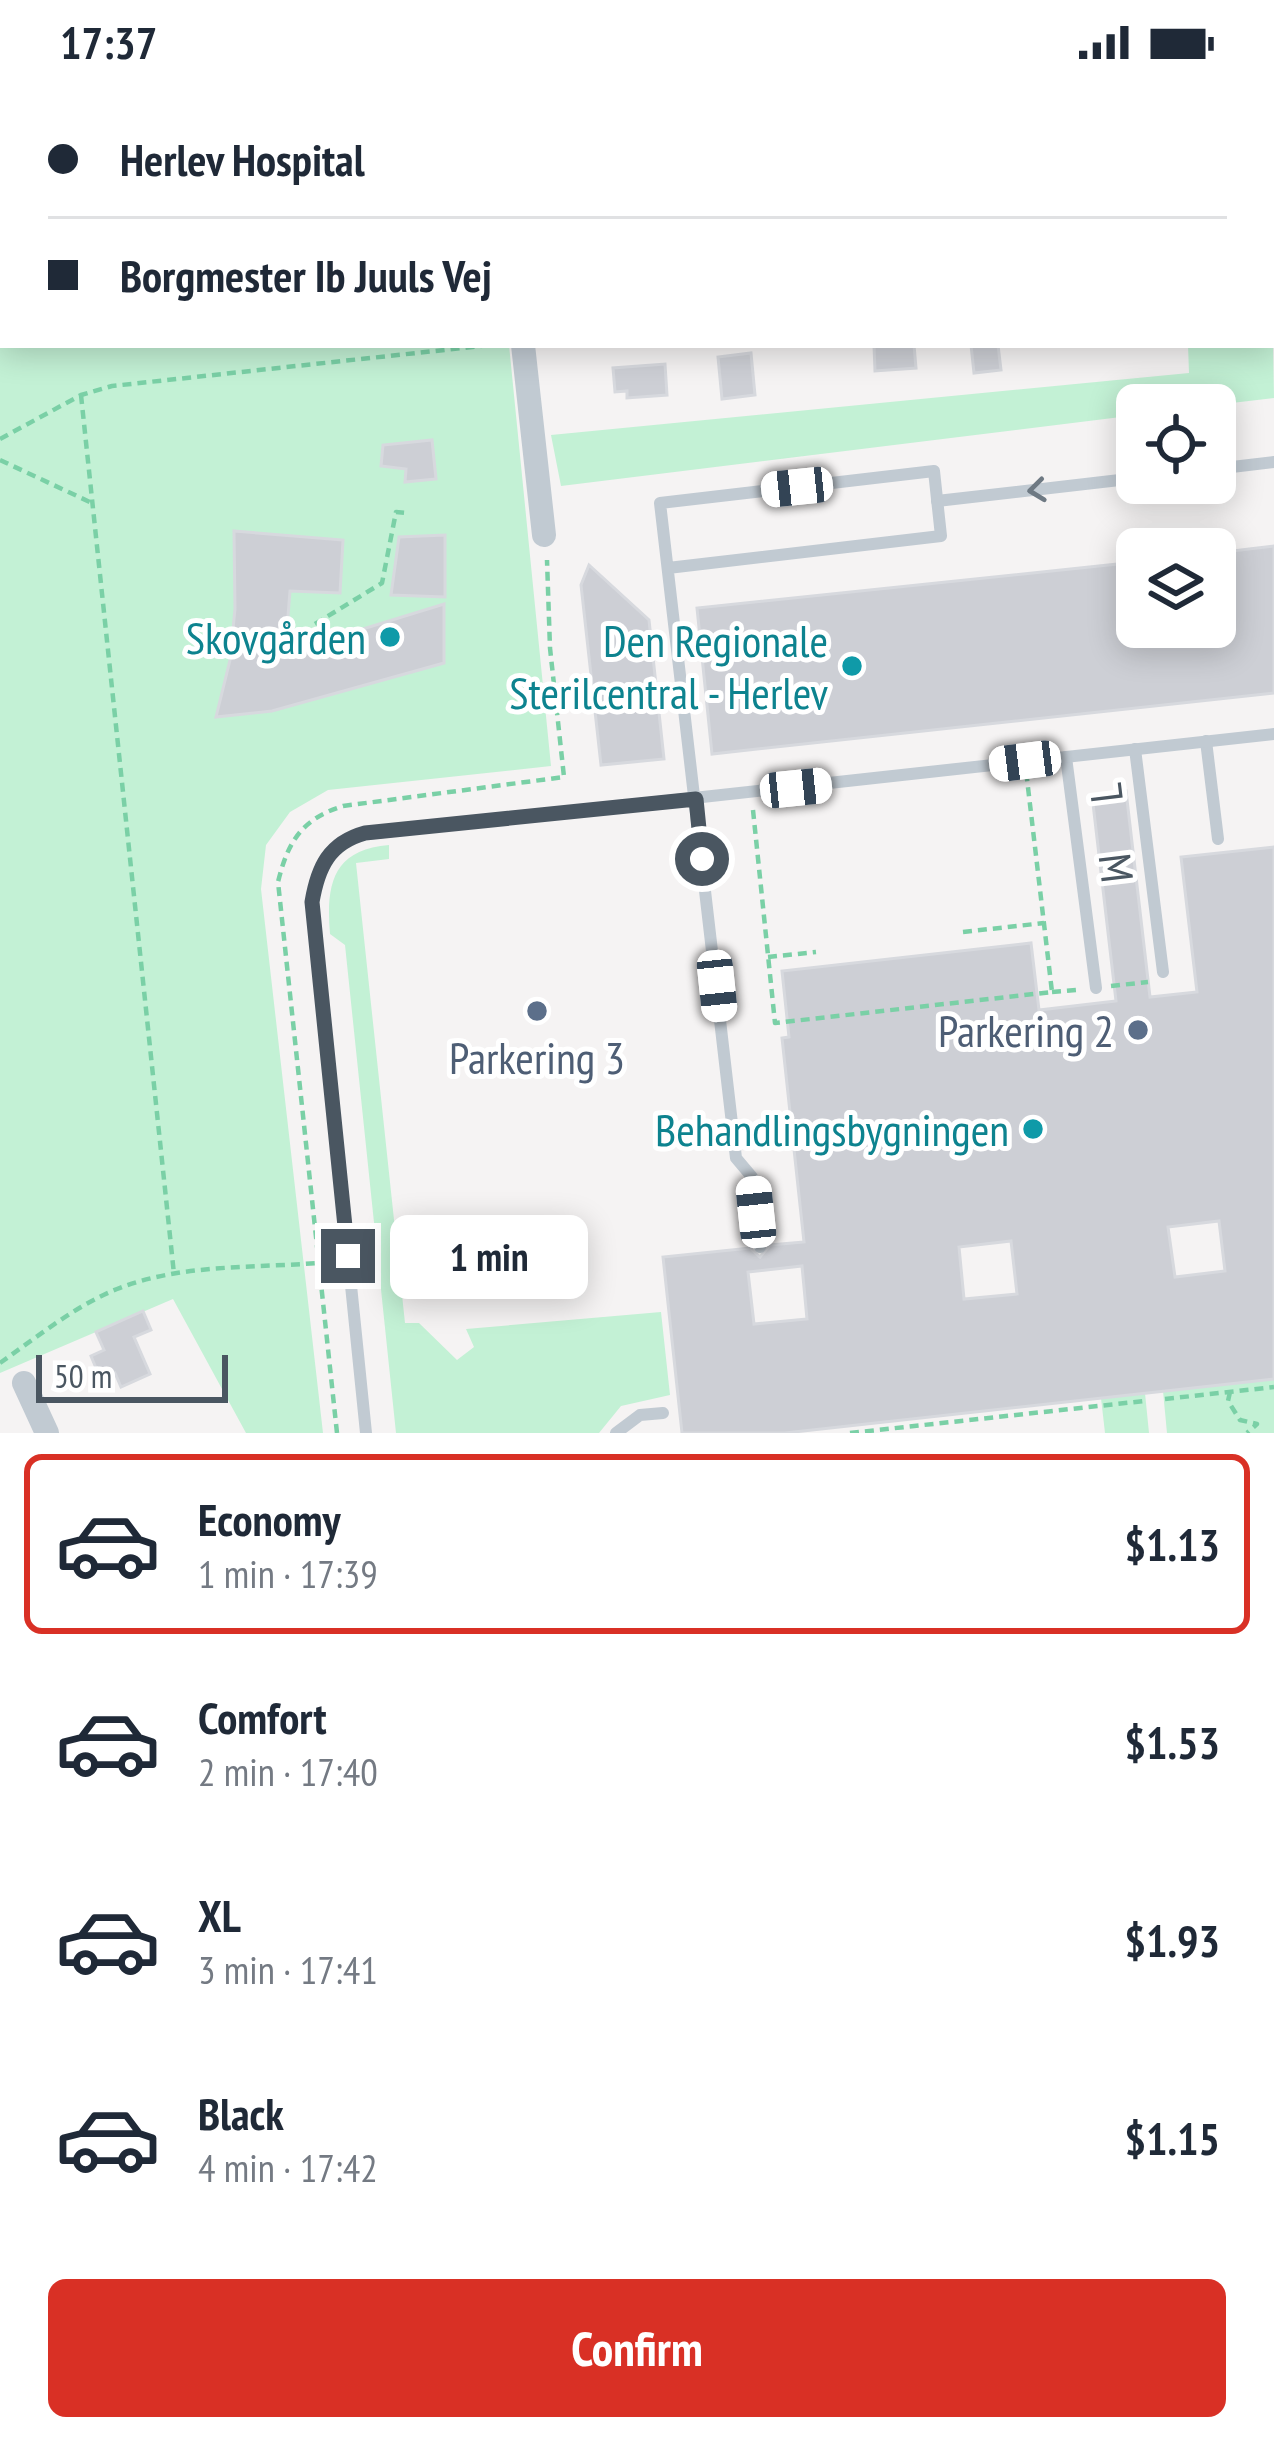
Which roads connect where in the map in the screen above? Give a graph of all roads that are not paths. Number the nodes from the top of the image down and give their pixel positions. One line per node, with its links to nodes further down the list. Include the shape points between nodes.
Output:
1 (523, 348): 6 (street)
2 (1274, 462): 3 (lane)
3 (1236, 467)
4 (1116, 480): 5 (lane, one-way to 5)
5 (937, 501): 7 (lane, via 941,536); 7 (lane, via 934,471 660,502)
6 (544, 535)
7 (668, 568): 12 (lane)
8 (1274, 734): 9 (lane)
9 (1206, 741): 10 (lane); 13 (lane)
10 (1136, 749): 11 (lane); 14 (lane, L)
11 (1066, 757): 12 (lane); 15 (lane, M)
12 (696, 799): 16 (lane, via 736,1158 752,1177); 20 (lane, via 365,833 347,838 323,862 312,902)
13 (1218, 839)
14 (1162, 972)
15 (1096, 988)
16 (760, 1247)
17 (24, 1383): 19 (street)
18 (663, 1413): 21 (lane, via 640,1415)
19 (47, 1433)
20 (366, 1433)
21 (616, 1433)

